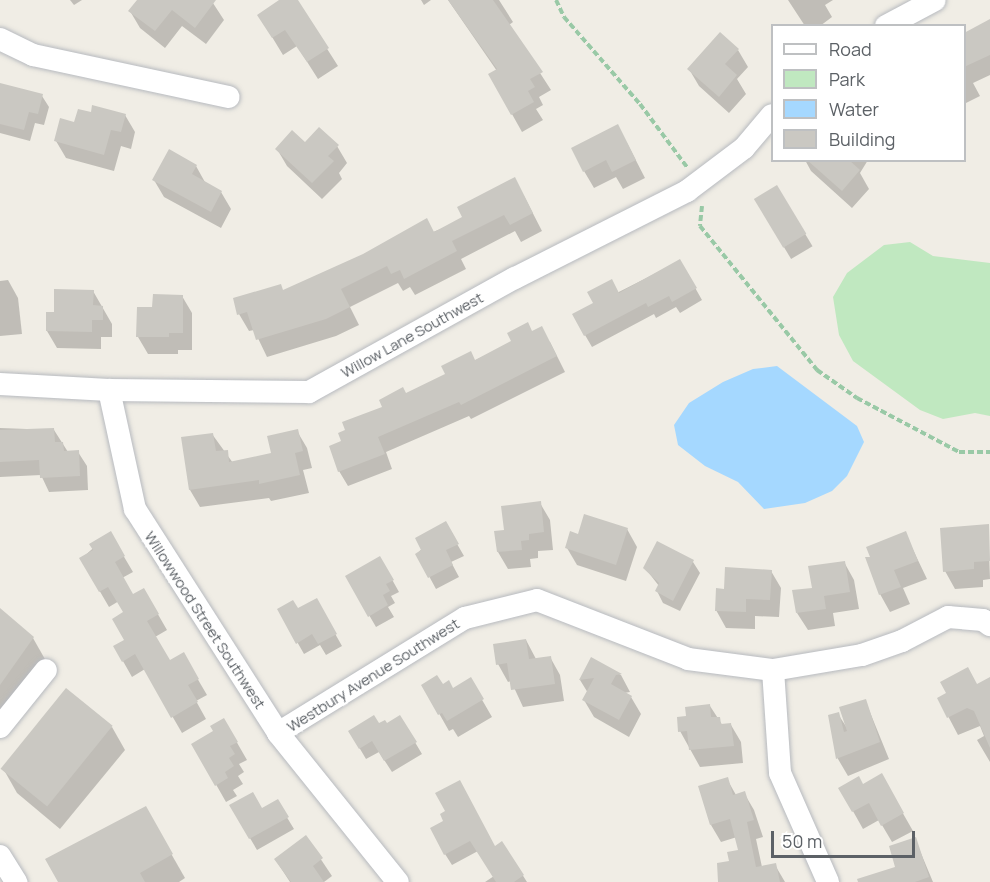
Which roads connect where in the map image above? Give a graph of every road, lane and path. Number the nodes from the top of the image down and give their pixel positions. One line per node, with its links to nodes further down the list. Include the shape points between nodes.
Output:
1 (555, 0): 7 (path, via 564,17 640,104 687,168)
2 (935, 0): 3 (street)
3 (890, 24)
4 (0, 39): 5 (street, via 33,55)
5 (229, 97)
6 (771, 116): 7 (street, Willow Lane Southwest, via 744,148)
7 (703, 181): 9 (street, Willow Lane Southwest, via 515,278 309,392); 10 (path, via 700,226 817,370 857,398 959,452)
8 (0, 384): 9 (street, Willow Lane Southwest)
9 (109, 390): 15 (street, Willowwood Street Southwest, via 135,509)
10 (990, 452)
11 (987, 623): 13 (street, Westbury Avenue Southwest, via 948,617 902,642 862,655)
12 (46, 670): 14 (street)
13 (773, 670): 15 (street, Westbury Avenue Southwest, via 688,659 537,600 465,618); 19 (street, via 780,773)
14 (0, 727)
15 (278, 734): 18 (street, Willowwood Street Southwest)
16 (0, 856): 17 (street)
17 (16, 882)
18 (398, 882)
19 (828, 882)

